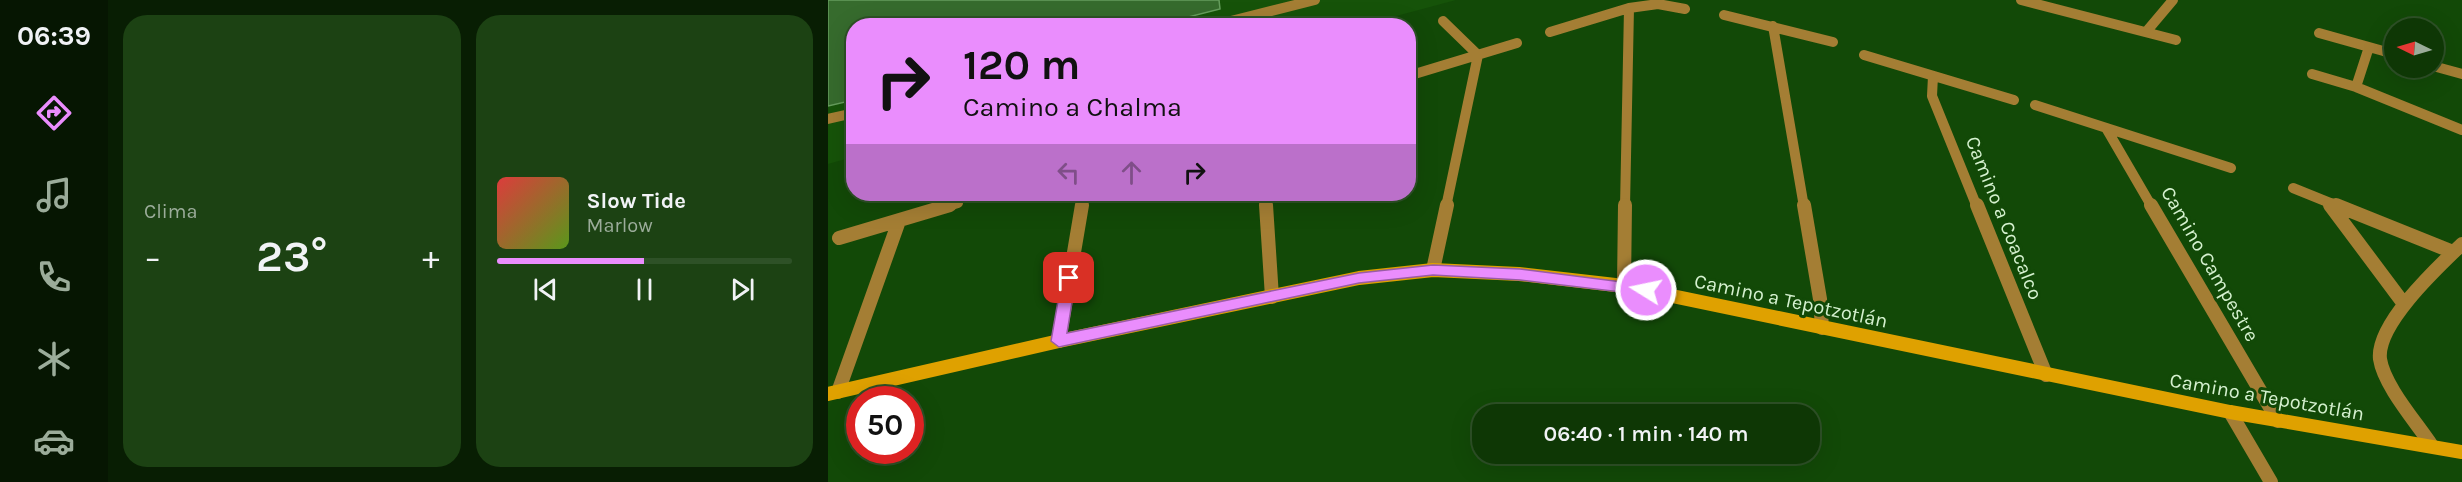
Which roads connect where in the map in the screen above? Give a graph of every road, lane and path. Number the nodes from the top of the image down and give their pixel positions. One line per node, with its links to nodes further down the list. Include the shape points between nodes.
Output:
1 (1315, 0): 8 (street)
2 (2021, 0): 4 (street)
3 (2173, 0): 12 (street)
4 (2032, 1): 12 (street)
5 (1629, 8): 6 (street, via 1658,4); 11 (street); 43 (street)
6 (1685, 9)
7 (1724, 15): 10 (street)
8 (1243, 18)
9 (1443, 21): 19 (street)
10 (1773, 26): 15 (street); 46 (street)
11 (1550, 32)
12 (2146, 32): 14 (street)
13 (2319, 33): 17 (street)
14 (2176, 40)
15 (1833, 42)
16 (1517, 43): 19 (street)
17 (2369, 47): 18 (street); 26 (street)
18 (2384, 51)
19 (1478, 55): 22 (street); 42 (street)
20 (1864, 55): 25 (street)
21 (2444, 69): 24 (street)
22 (1416, 74)
23 (2312, 74): 26 (street)
24 (2462, 74)
25 (1933, 76): 27 (street); 48 (street, Camino a Coacalco, via 1932,96)
26 (2356, 87): 32 (street)
27 (2014, 100)
28 (2035, 105): 31 (street)
29 (846, 115): 30 (street)
30 (828, 119)
31 (2106, 128): 33 (street); 51 (street, Camino Campestre)
32 (2462, 130)
33 (2231, 168)
34 (2293, 188): 37 (street)
35 (1083, 201): 47 (street)
36 (1265, 201): 44 (street)
37 (2329, 202): 41 (street); 45 (street)
38 (958, 203): 39 (street)
39 (899, 221): 40 (street); 49 (street)
40 (839, 238)
41 (2457, 248): 45 (street)
42 (1433, 270): 43 (main road, Camino a Tepotzotlán, via 1520,274); 44 (main road, Camino a Tepotzotlán, via 1359,278)
43 (1624, 286): 46 (main road, Camino a Tepotzotlán)
44 (1272, 297): 47 (main road, Camino a Tepotzotlán)
45 (2404, 304): 52 (street, via 2381,346 2380,356 2385,371)
46 (1822, 328): 48 (main road, Camino a Tepotzotlán)
47 (1059, 341): 49 (main road, Camino a Tepotzotlán)
48 (2046, 375): 50 (main road, Camino a Tepotzotlán)
49 (833, 393)
50 (2230, 412): 51 (main road, Camino a Tepotzotlán); 54 (street)
51 (2278, 421): 52 (main road, Camino a Tepotzotlán)
52 (2432, 446): 53 (main road, Camino a Tepotzotlán)
53 (2462, 452)
54 (2271, 482)

